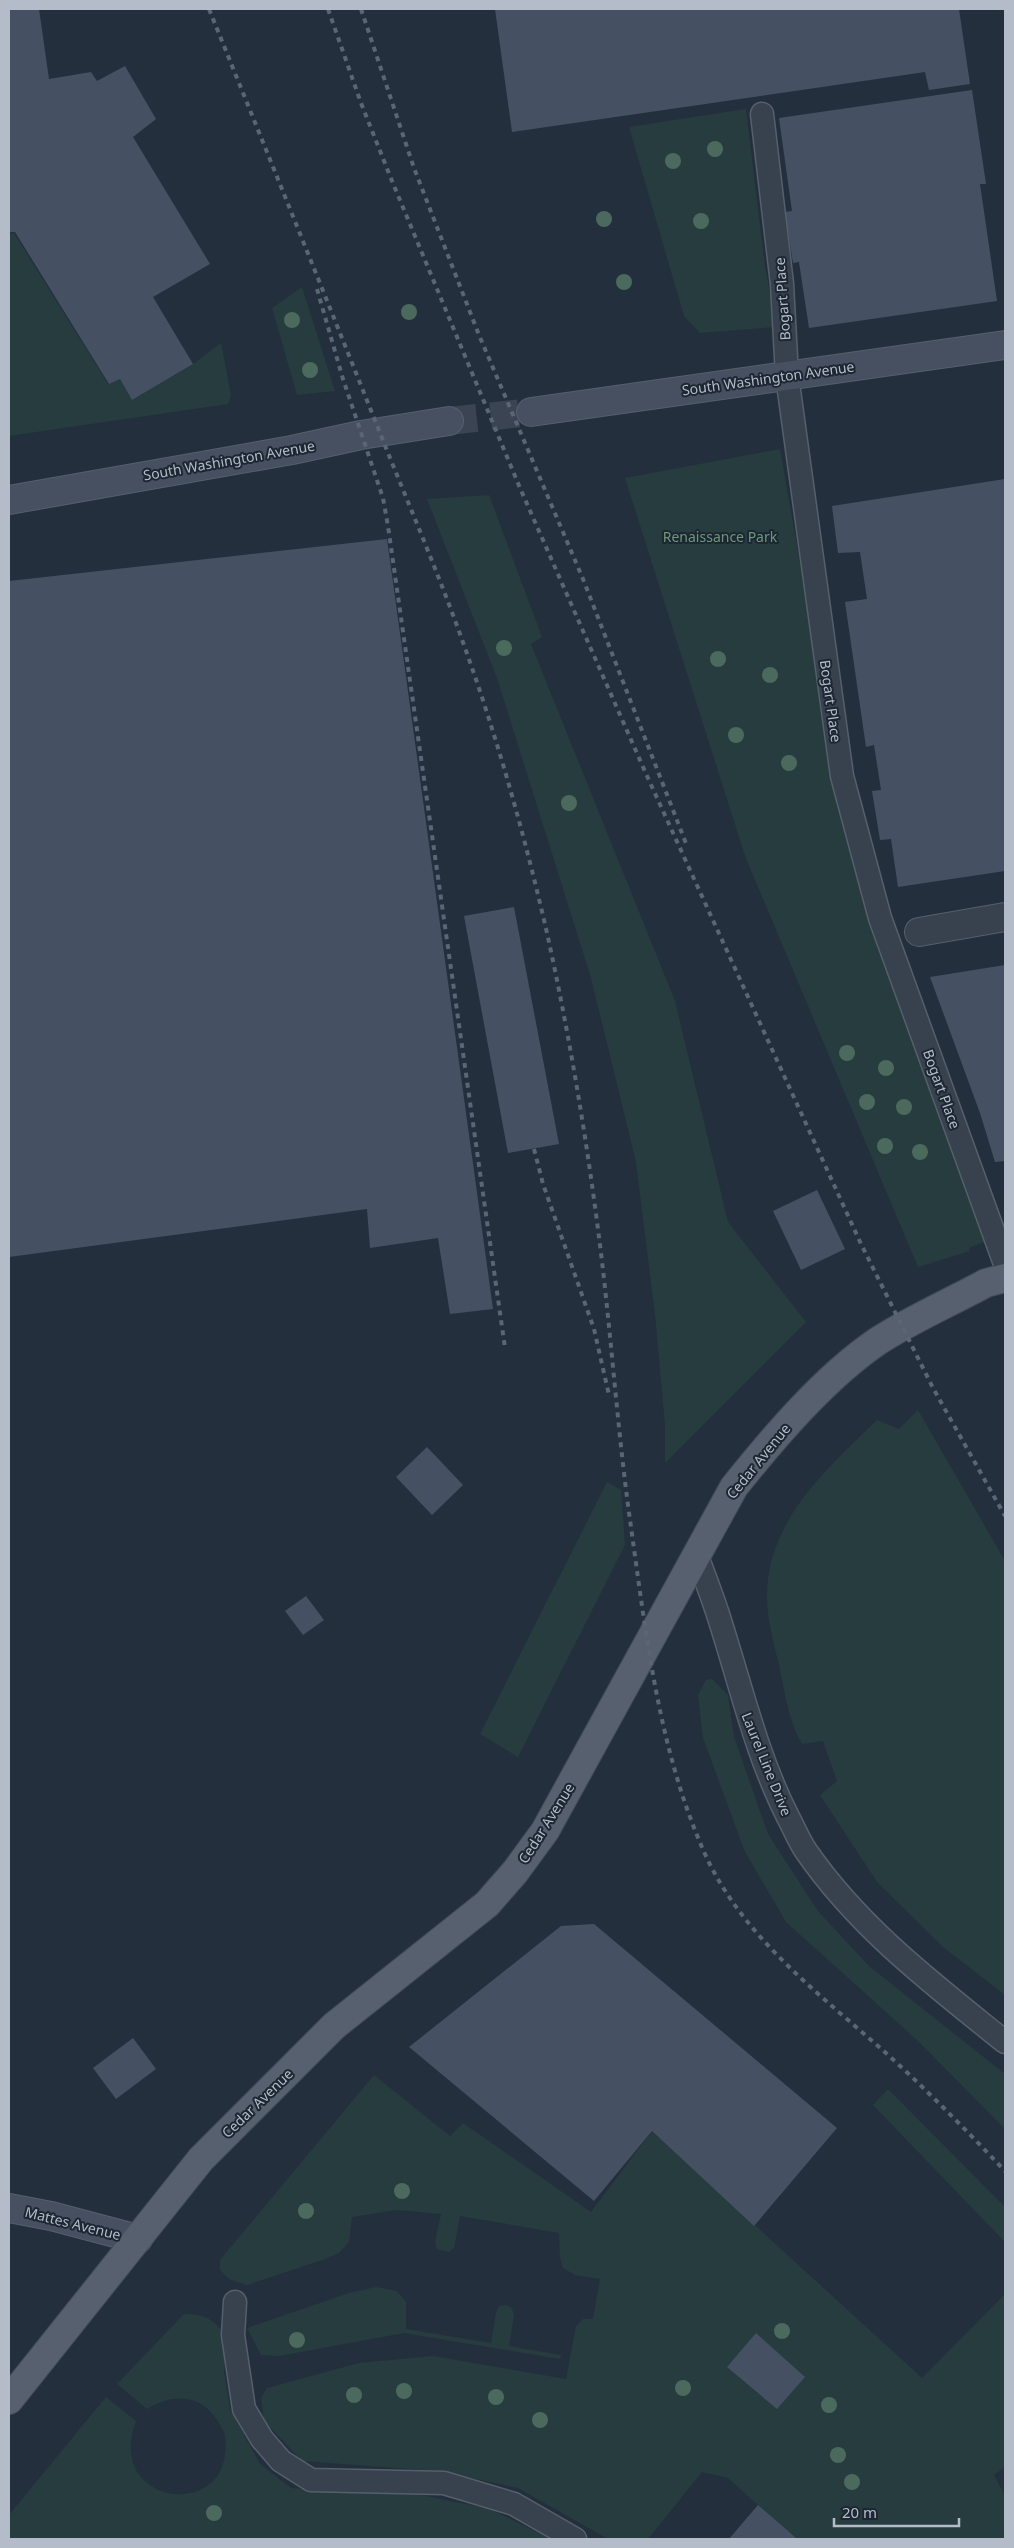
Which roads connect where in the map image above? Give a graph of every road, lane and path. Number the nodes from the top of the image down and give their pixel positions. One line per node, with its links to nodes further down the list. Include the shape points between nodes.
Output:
1 (762, 114): 3 (lane, Bogart Place, via 782,284)
2 (1005, 345): 3 (street, South Washington Avenue)
3 (787, 376): 4 (street, South Washington Avenue); 9 (lane, Bogart Place, via 842,776 880,918)
4 (531, 412)
5 (449, 421): 6 (street, South Washington Avenue)
6 (9, 500)
7 (1005, 917): 8 (street)
8 (918, 932)
9 (1005, 1264)
10 (1005, 1278): 11 (main road, Cedar Avenue, via 986,1283 879,1340 862,1354 806,1404 766,1447 734,1487)
11 (696, 1552): 12 (lane, Laurel Line Drive, via 721,1624 746,1714 775,1792 805,1850 841,1897 881,1939); 14 (main road, Cedar Avenue, via 545,1831 515,1872 487,1904 334,2026 201,2160)
12 (1005, 2042)
13 (9, 2208): 14 (street, Mattes Avenue)
14 (138, 2239): 16 (main road, Cedar Avenue)
15 (235, 2302): 17 (lane, via 233,2335 244,2409 262,2439 281,2461 311,2480 444,2483 514,2504)
16 (9, 2400)
17 (574, 2539)

